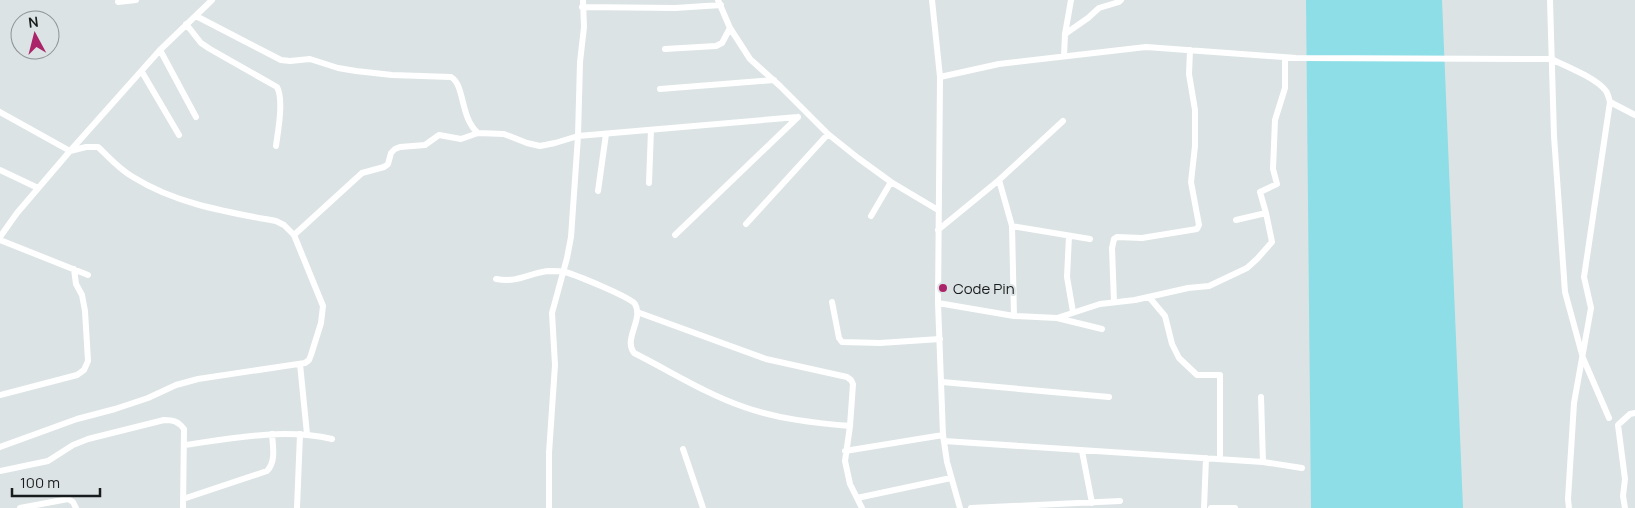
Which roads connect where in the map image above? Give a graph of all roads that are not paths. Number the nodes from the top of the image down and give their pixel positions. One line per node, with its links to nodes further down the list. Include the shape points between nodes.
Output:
1 (136, 0): 7 (street)
2 (212, 0): 10 (street)
3 (932, 0): 21 (street)
4 (1071, 0): 13 (street)
5 (1121, 0): 13 (street, via 1099,8)
6 (1550, 0): 19 (street)
7 (118, 2)
8 (719, 2): 9 (street, via 675,8); 12 (street)
9 (582, 3): 36 (street, via 584,27)
10 (196, 16): 11 (street); 32 (street, via 281,60 310,58 356,71 451,77 457,83 470,124)
11 (186, 24): 15 (street); 37 (street, via 201,43 278,87 280,109)
12 (730, 28): 14 (street, via 722,43 716,46); 22 (street, via 750,59)
13 (1065, 34): 17 (street)
14 (665, 49)
15 (160, 50): 20 (street); 28 (street)
16 (1190, 50): 17 (street, via 1146,47); 18 (street); 63 (street, via 1189,74 1195,110 1191,182 1198,229 1114,239)
17 (1064, 56): 21 (street, via 1000,64)
18 (1285, 58): 19 (street); 46 (street, via 1284,88 1275,120 1273,168 1277,184 1260,192)
19 (1551, 59): 24 (street, via 1596,83 1606,92); 71 (street, via 1565,292)
20 (142, 72): 35 (street); 38 (street)
21 (940, 77): 45 (street)
22 (774, 80): 23 (street); 25 (street)
23 (660, 89)
24 (1610, 102): 27 (street); 71 (street, via 1584,277 1590,308)
25 (804, 110): 29 (street); 34 (street)
26 (0, 112): 38 (street)
27 (1635, 116)
28 (196, 117)
29 (798, 117): 31 (street); 53 (street)
30 (1063, 121): 40 (street)
31 (651, 130): 33 (street); 41 (street)
32 (478, 132): 36 (street, via 508,135 540,146); 52 (street, via 461,139 439,135 425,144 395,149 388,164 362,173)
33 (606, 134): 36 (street); 44 (street)
34 (828, 134): 42 (street); 49 (street)
35 (179, 135)
36 (578, 136): 58 (street, via 571,237)
37 (276, 146)
38 (70, 151): 43 (street); 52 (street, via 98,147 131,176 152,188 212,209 276,221)
39 (0, 170): 43 (street)
40 (999, 180): 50 (street); 51 (street)
41 (649, 182)
42 (891, 182): 45 (street); 47 (street)
43 (38, 188): 55 (street)
44 (598, 191)
45 (938, 210): 51 (street)
46 (1266, 213): 48 (street); 61 (street, via 1272,242 1247,268 1209,286)
47 (871, 216)
48 (1236, 220)
49 (746, 224)
50 (1012, 226): 54 (street); 67 (street)
51 (938, 230): 64 (street)
52 (294, 235): 72 (street, via 323,306 311,355 308,362)
53 (675, 235)
54 (1069, 236): 56 (street); 66 (street, via 1067,277)
55 (0, 239): 57 (street)
56 (1090, 239)
57 (74, 269): 59 (street); 74 (street, via 85,311 88,361 84,370 77,375)
58 (563, 272): 60 (street, via 540,272 514,281); 65 (street, via 630,300); 103 (street, via 552,314 555,364 548,453)
59 (88, 275)
60 (496, 279)
61 (1149, 297): 63 (street); 90 (street, via 1165,316 1179,358 1197,375 1220,375)
62 (832, 302): 70 (street, via 842,342)
63 (1114, 302): 66 (street)
64 (938, 303): 67 (street); 70 (street)
65 (638, 312): 79 (street, via 766,359 847,377 853,384); 79 (street, via 631,347 634,353 743,407 785,418)
66 (1073, 312): 68 (street)
67 (1014, 316): 68 (street)
68 (1057, 318): 69 (street)
69 (1102, 328)
70 (940, 339): 73 (street)
71 (1583, 358): 78 (street); 111 (street, via 1574,403)
72 (300, 364): 81 (street); 85 (street, via 176,385 148,398)
73 (942, 382): 75 (street); 82 (street)
74 (0, 395)
75 (1109, 397)
76 (1261, 397): 91 (street)
77 (1635, 413): 112 (street, via 1618,425)
78 (1609, 418)
79 (850, 426): 88 (street)
80 (272, 434): 81 (street); 84 (street); 96 (street, via 272,467 267,471)
81 (303, 434): 83 (street); 102 (street)
82 (943, 438): 87 (street); 88 (street); 94 (street)
83 (332, 439)
84 (185, 445): 93 (street, via 184,429 179,423 164,420 88,439 48,461); 96 (street)
85 (0, 447)
86 (683, 449): 104 (street)
87 (1082, 450): 89 (street); 98 (street)
88 (845, 451): 95 (street, via 846,472)
89 (1206, 458): 90 (street); 108 (street)
90 (1220, 459): 91 (street)
91 (1263, 462): 92 (street)
92 (1302, 468)
93 (0, 471)
94 (951, 478): 95 (street); 106 (street)
95 (857, 498): 105 (street)
96 (184, 499): 101 (street)
97 (1120, 501): 98 (street)
98 (1092, 502): 107 (street)
99 (20, 508): 100 (street, via 68,499)
100 (76, 508)
101 (183, 508)
102 (297, 508)
103 (550, 508)
104 (703, 508)
105 (862, 508)
106 (960, 508)
107 (971, 508)
108 (1204, 508)
109 (1211, 508): 110 (street)
110 (1235, 508)
111 (1569, 508)
112 (1625, 508)

